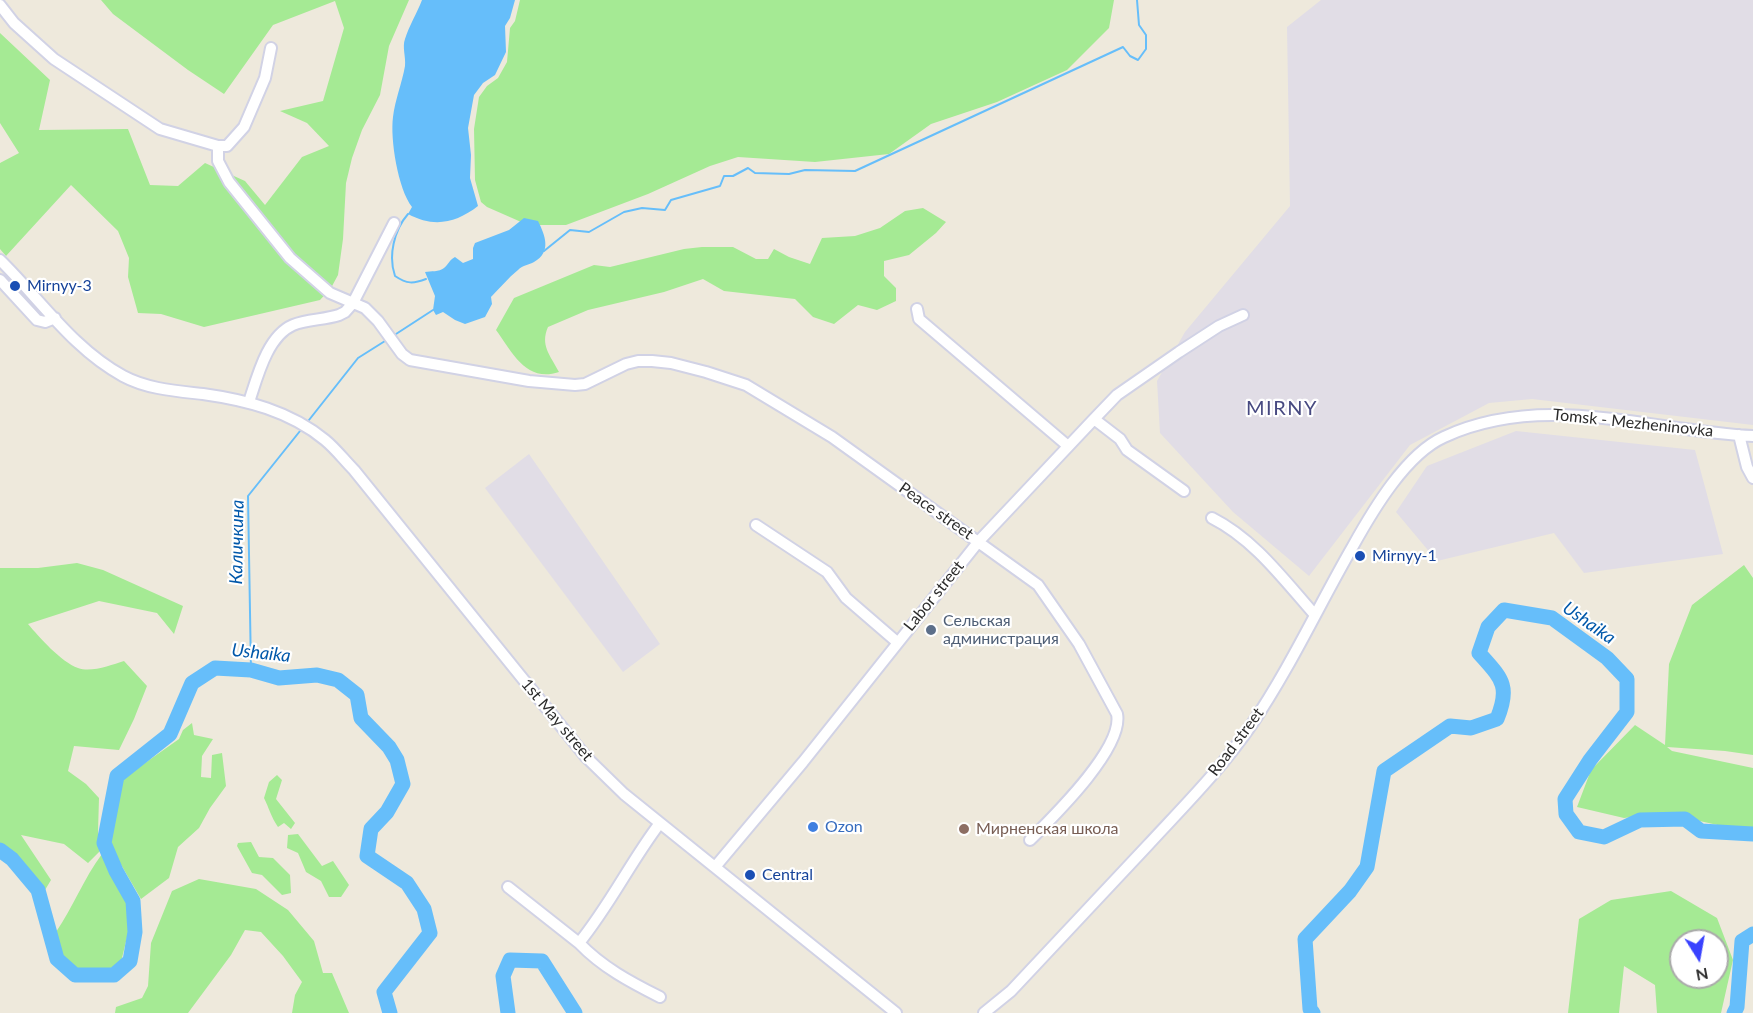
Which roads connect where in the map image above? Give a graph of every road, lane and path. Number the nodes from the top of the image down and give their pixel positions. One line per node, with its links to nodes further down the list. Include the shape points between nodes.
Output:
1 (0, 5): 3 (street, via 54,59 160,129)
2 (271, 48): 3 (street, via 265,78 244,127 227,146)
3 (218, 146): 7 (street, Peace street, via 218,161 229,182 290,258 330,293)
4 (393, 223): 7 (street)
5 (0, 260): 10 (street)
6 (0, 280): 10 (street, via 37,320)
7 (353, 303): 11 (street, via 339,315 285,330 268,351); 22 (street, Peace street, via 365,308 410,360 575,385 638,361 671,363 746,385 832,437)
8 (917, 309): 16 (street, via 919,319)
9 (1242, 315): 12 (street, Labor street, via 1218,326 1117,395)
10 (54, 318): 11 (street, via 96,359 134,381)
11 (249, 402): 25 (street, 1st May street, via 293,419 327,441 586,757)
12 (1094, 419): 16 (street, Labor street); 19 (street, via 1120,439 1127,450)
13 (1739, 435): 14 (street, Tomsk - Mezheninovka); 15 (street, Tomsk - Mezheninovka, via 1637,421 1540,414 1497,420); 17 (street)
14 (1753, 435)
15 (1443, 437): 23 (street, Road street, via 1412,460 1372,513)
16 (1068, 446): 22 (street, Labor street)
17 (1750, 470): 18 (street)
18 (1753, 478)
19 (1184, 490)
20 (1212, 518): 23 (street, via 1237,533 1271,565)
21 (756, 525): 24 (street, via 827,572 846,598)
22 (979, 541): 24 (street, Labor street); 26 (street, Peace street, via 1038,585 1078,644 1119,720 1114,739 1068,803)
23 (1315, 615): 32 (street, Road street, via 1251,726 1199,790 1011,991)
24 (897, 642): 27 (street, Labor street)
25 (660, 823): 27 (street, 1st May street); 29 (street)
26 (1030, 840)
27 (715, 867): 31 (street, 1st May street)
28 (508, 887): 29 (street)
29 (579, 943): 30 (street, via 604,965)
30 (660, 996)
31 (897, 1013)
32 (984, 1013)

